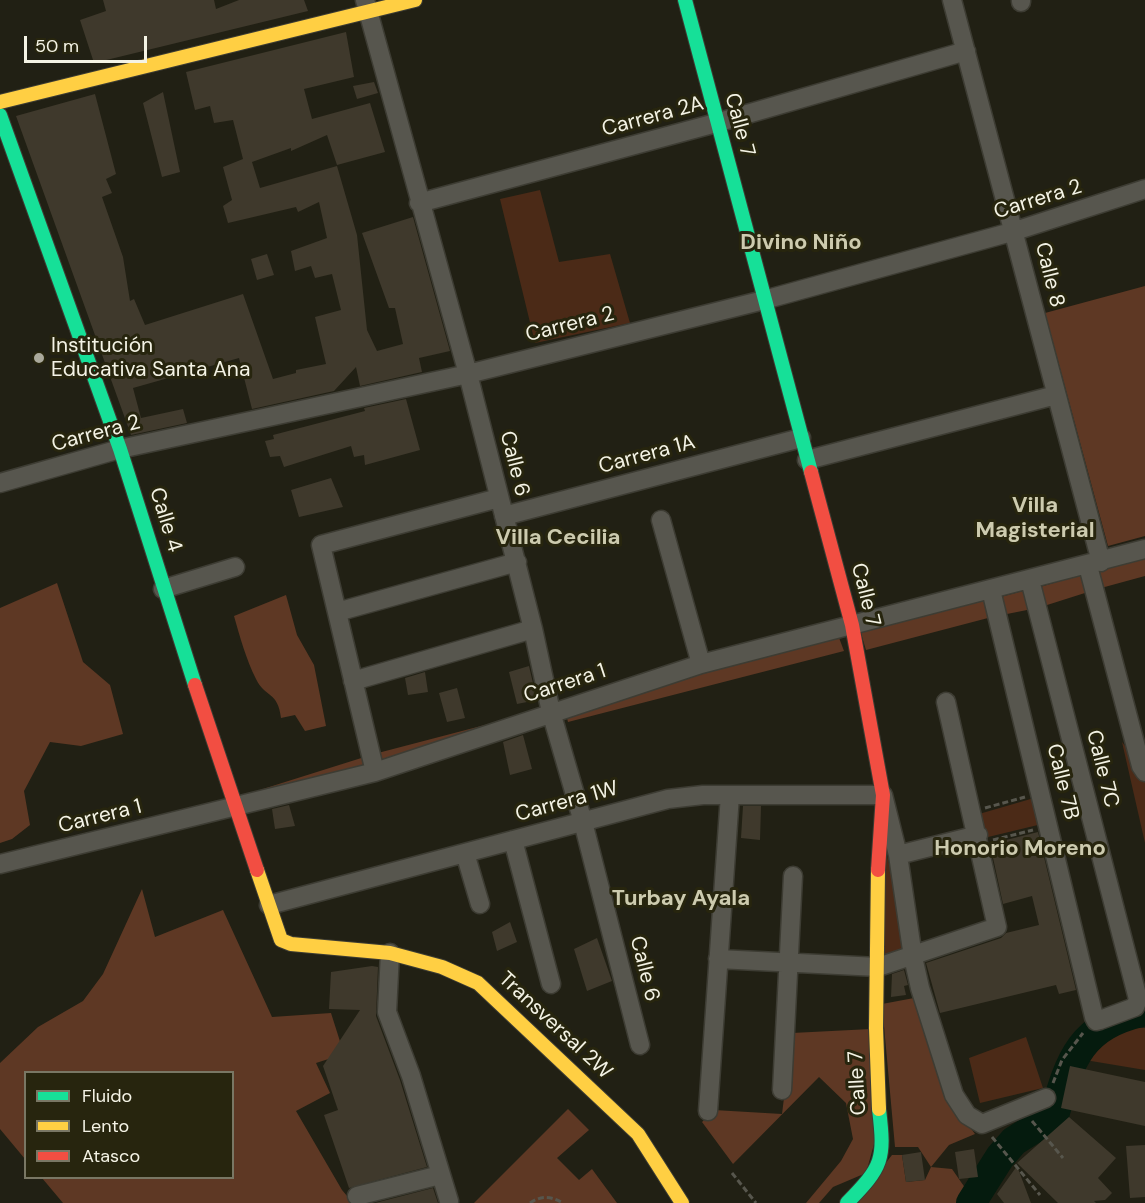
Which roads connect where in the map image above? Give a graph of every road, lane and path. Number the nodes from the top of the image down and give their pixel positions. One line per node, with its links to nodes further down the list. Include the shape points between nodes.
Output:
1 (415, 0): 4 (street)
2 (685, 0): 8 (street, Calle 7)
3 (952, 0): 5 (street, Calle 8)
4 (367, 6): 6 (street); 10 (street, Calle 6)
5 (966, 51): 8 (street, Carrera 2A); 11 (street, Calle 8)
6 (0, 102)
7 (0, 115): 16 (street, Calle 4)
8 (716, 123): 10 (street, Carrera 2A); 12 (street, Calle 7)
9 (1145, 189): 11 (street, Carrera 2)
10 (419, 203): 13 (street, Calle 6)
11 (1015, 231): 12 (street, Carrera 2); 14 (street, Calle 8)
12 (764, 300): 13 (street, Carrera 2); 15 (street, Calle 7)
13 (468, 374): 16 (street, Carrera 2); 19 (street, Calle 6)
14 (1056, 395): 17 (street); 24 (street, Calle 8)
15 (801, 438): 17 (street, Calle 7); 20 (street, Carrera 1A)
16 (120, 449): 18 (street, Carrera 2); 27 (street, Calle 4)
17 (807, 460): 30 (street, Calle 7)
18 (0, 483)
19 (500, 498): 20 (street, Calle 6); 29 (street, via 321,545)
20 (504, 516): 23 (street, Calle 6)
21 (661, 520): 32 (street)
22 (1145, 549): 24 (street, Carrera 1)
23 (517, 562): 29 (street); 31 (street, Calle 6)
24 (1095, 564): 26 (street, Carrera 1); 37 (street, Calle 8, via 1140,766)
25 (235, 567): 27 (street)
26 (1030, 580): 28 (street, Carrera 1); 60 (street, Calle 7C, via 1138,1005)
27 (163, 589): 41 (street, Calle 4)
28 (991, 590): 30 (street, Carrera 1); 38 (street, Calle 7B)
29 (337, 612): 33 (street)
30 (852, 625): 32 (street, Carrera 1); 40 (street, Calle 7)
31 (533, 629): 33 (street); 35 (street, Calle 6)
32 (701, 664): 35 (street, Carrera 1)
33 (353, 681): 36 (street)
34 (946, 702): 42 (street)
35 (551, 712): 36 (street, Carrera 1); 43 (street, Calle 6)
36 (375, 772): 41 (street, Carrera 1)
37 (1145, 772)
38 (1041, 792): 42 (path); 44 (street, Calle 7B)
39 (730, 795): 40 (street, Carrera 1W); 43 (street, Carrera 1W, via 668,799); 56 (street)
40 (883, 795): 48 (street); 58 (street, Calle 7)
41 (236, 807): 49 (street, Carrera 1); 52 (street, Calle 4)
42 (972, 812): 45 (street)
43 (582, 822): 46 (street, Carrera 1W); 61 (street, Calle 6)
44 (1049, 826): 45 (path); 60 (street, Calle 7B)
45 (979, 839): 48 (street); 55 (street, via 998,927)
46 (513, 840): 47 (street, Carrera 1W); 59 (street)
47 (465, 853): 51 (street); 52 (street, Carrera 1W)
48 (898, 855): 55 (street)
49 (0, 864)
50 (793, 876): 57 (street)
51 (480, 904)
52 (269, 905): 53 (street, Calle 4)
53 (281, 940): 54 (street, Transversal 2W)
54 (390, 953): 69 (street, via 387,1012 411,1076); 75 (street, Transversal 2W, via 442,967 478,983 638,1134)
55 (913, 957): 58 (street); 66 (street, via 954,1095 967,1115)
56 (718, 959): 57 (street); 65 (street)
57 (790, 963): 58 (street); 62 (street)
58 (878, 967): 77 (street, Calle 7, via 877,1088 883,1144 875,1174)
59 (551, 984)
60 (1096, 1021): 63 (path, via 1077,1038 1062,1060)
61 (640, 1045)
62 (782, 1090)
63 (1046, 1098): 64 (street)
64 (1022, 1108): 66 (street); 67 (path)
65 (708, 1111)
66 (982, 1124): 70 (path)
67 (1063, 1158)
68 (732, 1173): 76 (path)
69 (440, 1175): 71 (street); 72 (street)
70 (1040, 1195)
71 (357, 1196)
72 (449, 1201)
73 (530, 1203): 74 (path, via 551,1196)
74 (563, 1203)
75 (682, 1203)
76 (756, 1203)
77 (847, 1203)

